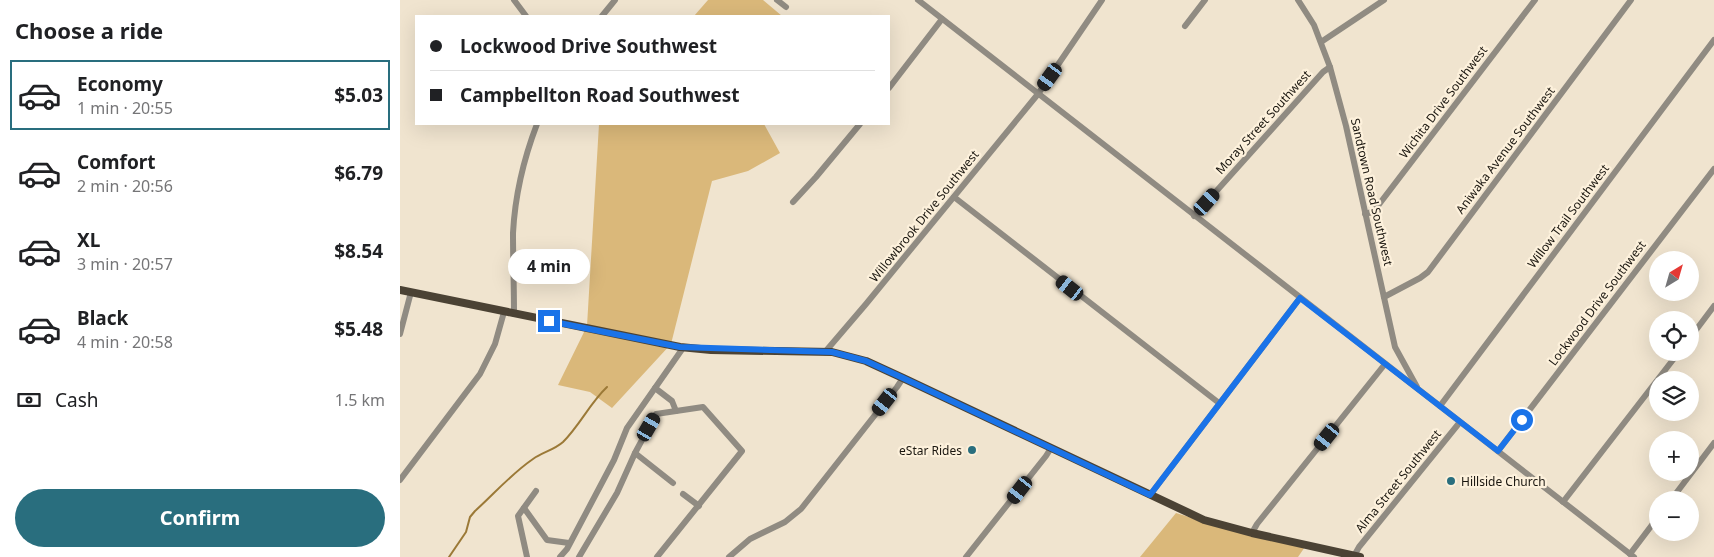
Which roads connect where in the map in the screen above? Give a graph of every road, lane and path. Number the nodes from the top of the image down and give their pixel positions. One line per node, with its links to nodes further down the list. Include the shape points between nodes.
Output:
1 (514, 0): 12 (street)
2 (616, 0): 13 (street)
3 (777, 0): 11 (street)
4 (918, 0): 14 (street)
5 (1205, 0): 15 (street)
6 (1298, 0): 17 (street, Sandtown Road Southwest)
7 (1384, 0): 17 (street)
8 (1534, 0): 27 (street, Wichita Drive Southwest, via 1377,207)
9 (1631, 0): 31 (street, Aniwaka Avenue Southwest, via 1428,272)
10 (1100, 1): 20 (street, Willowbrook Drive Southwest)
11 (786, 7)
12 (525, 15)
13 (603, 15)
14 (942, 19): 19 (street); 20 (street)
15 (1185, 26)
16 (1714, 40): 46 (street, Willow Trail Southwest)
17 (1321, 42): 18 (street, Sandtown Road Southwest)
18 (1330, 66): 27 (street, Sandtown Road Southwest); 28 (street, Moray Street Southwest)
19 (890, 87)
20 (1038, 94): 25 (street, Willowbrook Drive Southwest); 28 (street)
21 (537, 125): 35 (street, via 516,203)
22 (859, 125): 26 (street)
23 (1714, 169): 24 (street, Lockwood Drive Southwest)
24 (1711, 178): 51 (street, Lockwood Drive Southwest)
25 (954, 197): 39 (street, Willowbrook Drive Southwest); 45 (street)
26 (793, 202)
27 (1366, 214): 31 (street, Sandtown Road Southwest)
28 (1194, 216): 32 (street)
29 (400, 290): 30 (main road)
30 (411, 292): 34 (main road); 37 (street)
31 (1384, 296): 44 (street, Sandtown Road Southwest, via 1395,347)
32 (1300, 298): 41 (street); 45 (street)
33 (1714, 306): 36 (street)
34 (504, 312): 35 (main road); 53 (street, via 495,344 480,374)
35 (514, 314): 38 (main road)
36 (1699, 326)
37 (400, 334)
38 (683, 348): 39 (main road); 43 (street)
39 (825, 352): 42 (main road, via 866,361)
40 (1672, 361): 59 (street)
41 (1385, 364): 44 (street); 63 (street)
42 (903, 378): 50 (main road); 66 (street, via 801,508 785,522 750,539)
43 (655, 388): 47 (street, via 672,401); 64 (street, via 627,428 614,460)
44 (1418, 390): 46 (street)
45 (1219, 403): 58 (street)
46 (1440, 406): 48 (street)
47 (676, 411): 52 (street, via 656,414); 60 (street, via 703,407 742,451)
48 (1460, 422): 51 (street); 67 (street, Alma Street Southwest, via 1359,548)
49 (1714, 444): 56 (street)
50 (1051, 448): 58 (main road); 72 (street)
51 (1498, 451): 59 (street)
52 (634, 453): 54 (street); 70 (street, via 617,493)
53 (400, 480)
54 (673, 483)
55 (536, 491): 61 (street)
56 (1678, 491)
57 (683, 494): 60 (street)
58 (1150, 495): 63 (main road, via 1204,520)
59 (1564, 502): 65 (street)
60 (699, 506): 71 (street)
61 (524, 508): 64 (street, via 547,540); 68 (street, via 518,516)
62 (1649, 530): 65 (street)
63 (1252, 533): 67 (main road)
64 (569, 543): 69 (street)
65 (1632, 555)
66 (732, 556)
67 (1357, 556)
68 (527, 557)
69 (560, 557)
70 (579, 557)
71 (657, 557)
72 (966, 557)

